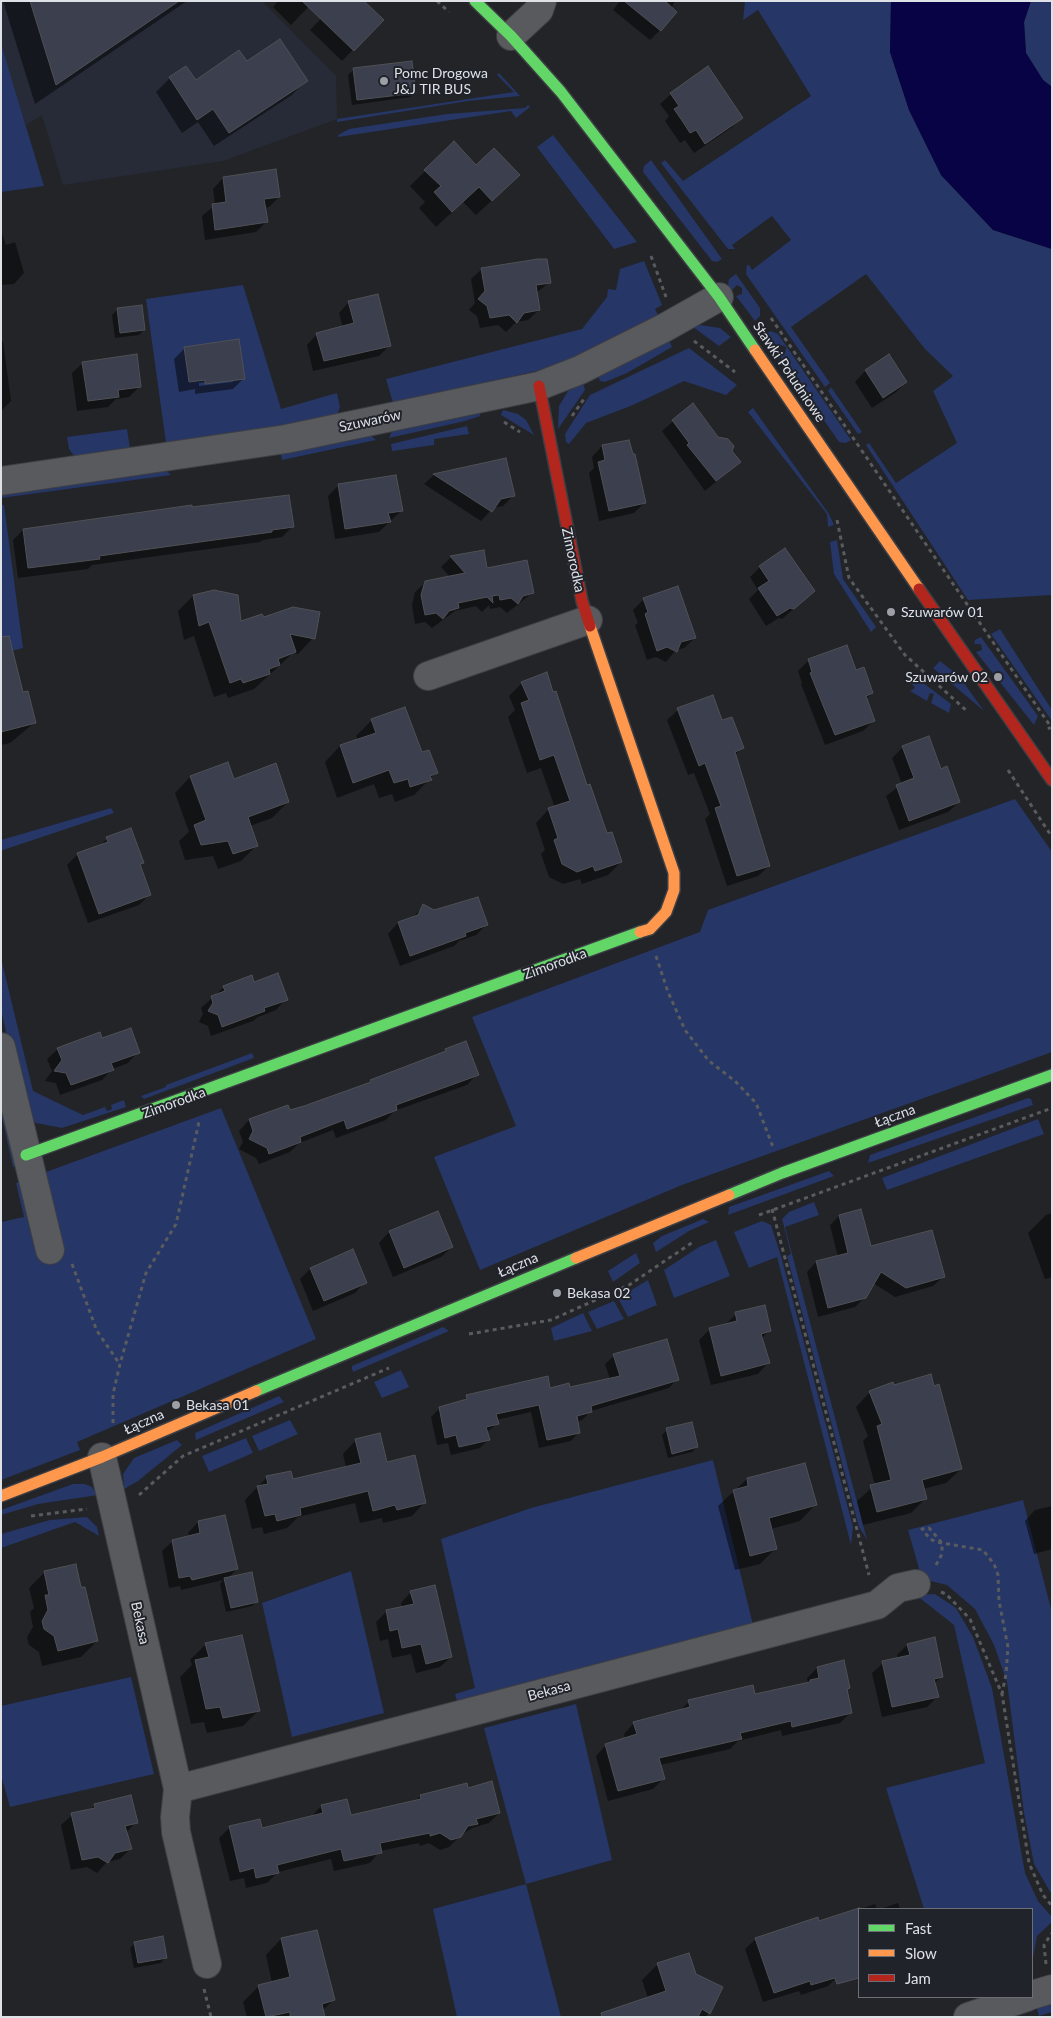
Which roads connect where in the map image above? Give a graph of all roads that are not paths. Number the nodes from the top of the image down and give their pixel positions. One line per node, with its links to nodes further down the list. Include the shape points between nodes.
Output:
1 (475, 1): 3 (street, Stawki Południowe)
2 (542, 1): 3 (street, via 539,10)
3 (511, 36): 4 (street, Stawki Południowe, via 561,92)
4 (719, 297): 5 (street, Szuwarów, via 580,370); 9 (street, Stawki Południowe)
5 (539, 386): 6 (street, Szuwarów, via 286,439); 7 (street, Zimorodka)
6 (1, 481)
7 (588, 620): 8 (street); 12 (street, Zimorodka, via 674,874 670,905 650,929)
8 (428, 676)
9 (1052, 780)
10 (1, 1047): 12 (street)
11 (1052, 1075): 14 (street, Łączna, via 782,1173)
12 (26, 1155): 13 (street)
13 (60, 1254)
14 (108, 1455): 15 (street, Łączna); 17 (street, Bekasa, via 114,1504)
15 (1, 1496)
16 (916, 1584): 17 (street, Bekasa, via 898,1588 877,1605)
17 (178, 1789): 18 (street, Bekasa, via 176,1832)
18 (207, 1964)
19 (1051, 1980): 20 (street)
20 (1033, 1994)
21 (1024, 1998): 22 (street)
22 (968, 2017)

